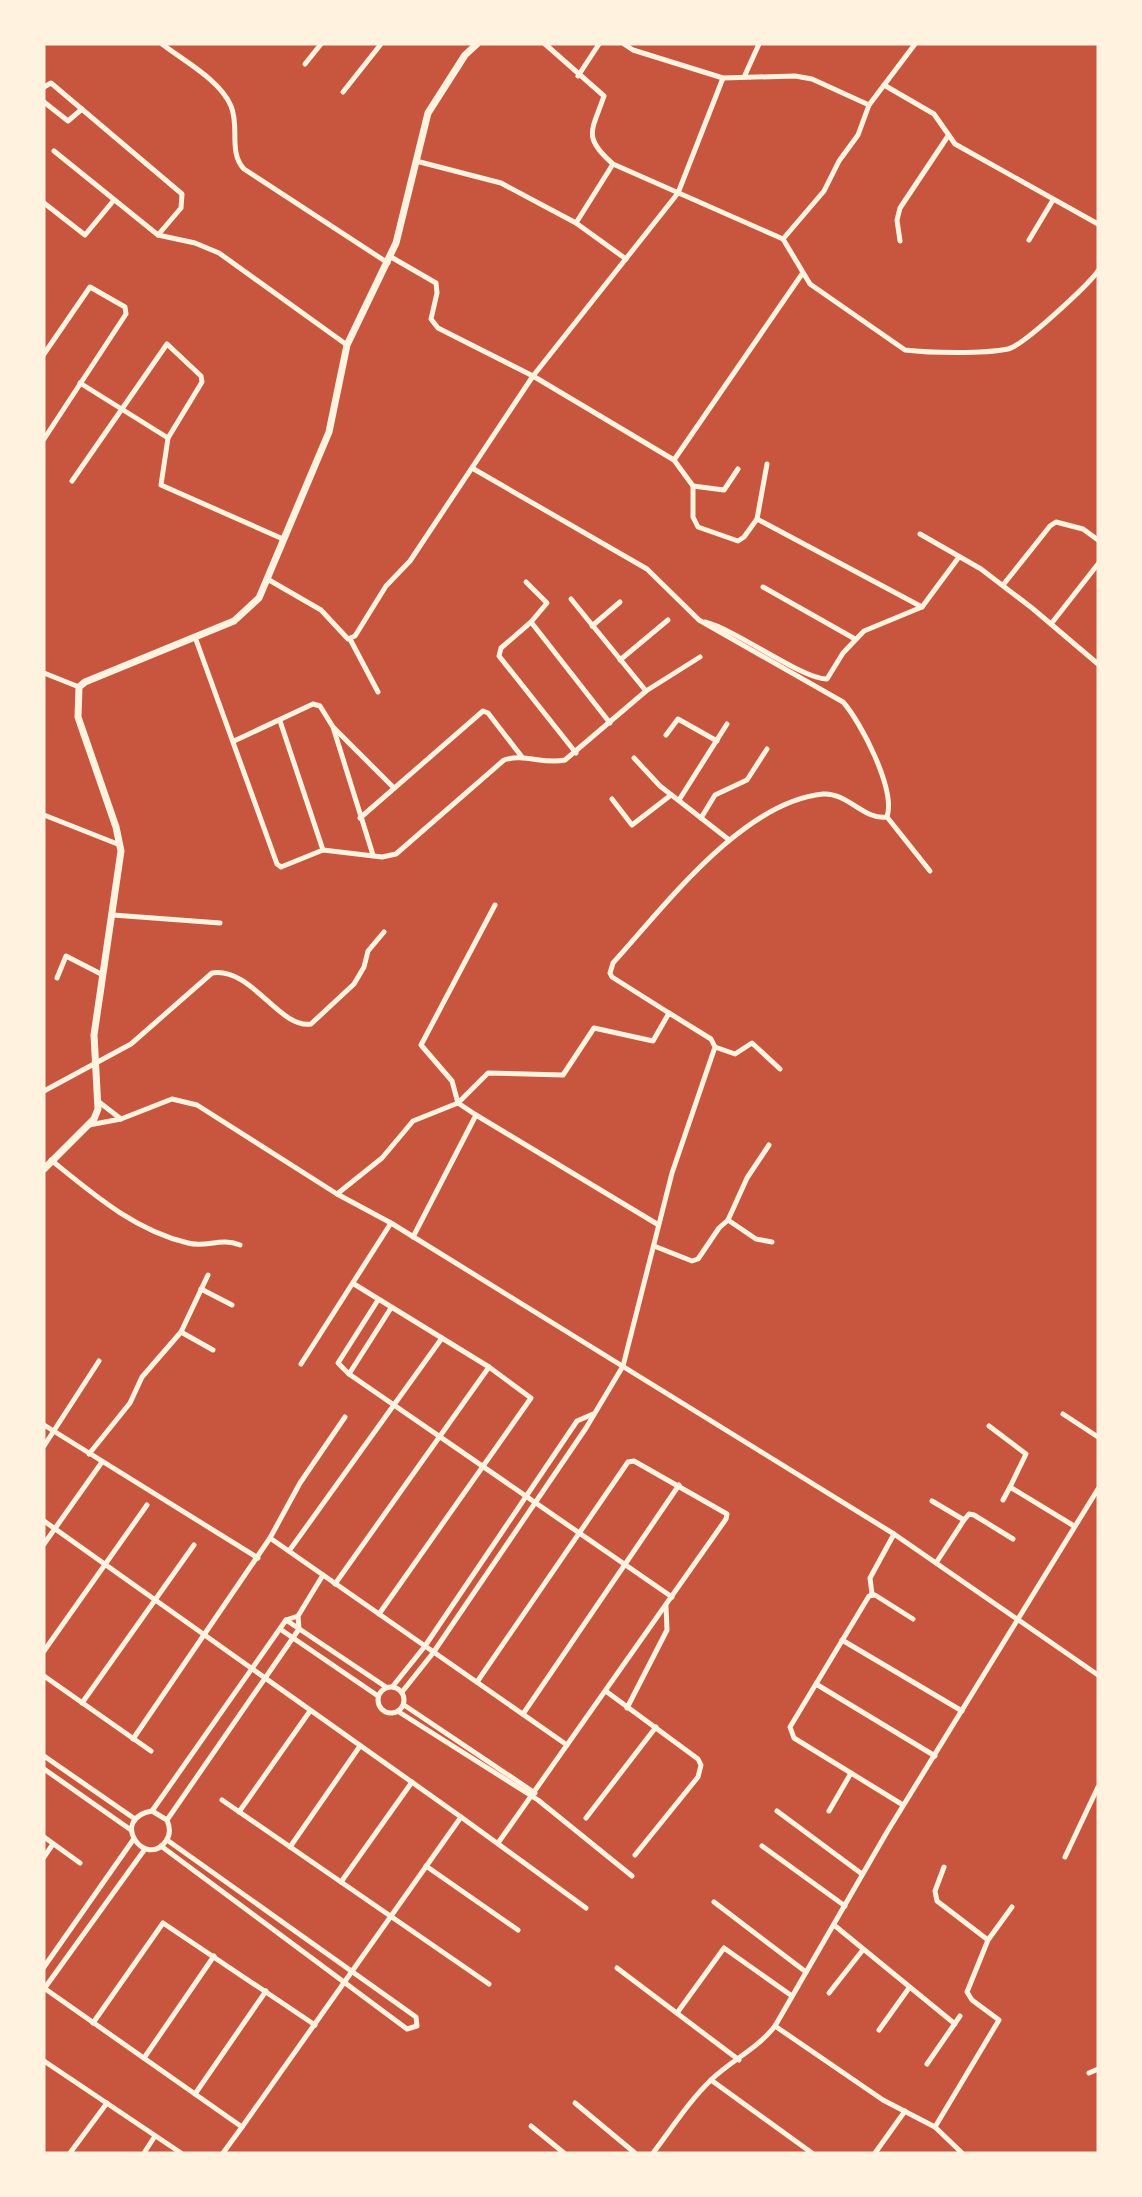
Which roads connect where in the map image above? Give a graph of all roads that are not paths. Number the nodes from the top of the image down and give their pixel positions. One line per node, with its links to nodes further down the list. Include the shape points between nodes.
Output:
1 (162, 44): 36 (street, via 226,97 235,123 236,157 244,169)
2 (321, 44): 11 (street)
3 (381, 44): 17 (street)
4 (477, 44): 23 (street, via 428,113)
5 (545, 44): 13 (street)
6 (599, 44): 13 (street)
7 (624, 44): 10 (street)
8 (759, 44): 12 (street)
9 (915, 44): 15 (street)
10 (635, 47): 14 (street)
11 (305, 64)
12 (745, 75): 14 (street); 19 (street, via 812,79)
13 (578, 76): 24 (street, via 604,96 590,137 594,148)
14 (723, 78): 25 (street)
15 (884, 85): 19 (street); 21 (street, via 934,114)
16 (44, 87): 20 (street, via 51,83)
17 (343, 92)
18 (44, 102): 20 (street, via 68,121)
19 (869, 105): 32 (street, via 858,135 824,191)
20 (82, 108): 31 (street, via 182,194 181,208)
21 (948, 136): 27 (street); 34 (street, via 900,208)
22 (54, 151): 26 (street)
23 (416, 160): 29 (street, via 501,183); 36 (street, via 404,219)
24 (613, 164): 25 (street); 29 (street)
25 (678, 193): 32 (street); 35 (street)
26 (114, 200): 28 (street, via 85,235); 31 (street)
27 (1053, 200): 30 (street); 33 (street)
28 (44, 203)
29 (576, 223): 35 (street)
30 (1098, 224)
31 (158, 235): 39 (street, via 219,253)
32 (783, 239): 37 (street)
33 (1029, 240)
34 (900, 242)
35 (625, 259): 41 (street)
36 (389, 260): 39 (street); 41 (street, via 436,283 433,324)
37 (802, 274): 38 (street, via 895,345 920,352 1009,349); 46 (street)
38 (1097, 275)
39 (347, 345): 54 (street, via 329,432)
40 (44, 354): 42 (street, via 90,287 125,307 126,314)
41 (533, 376): 46 (street); 48 (street)
42 (80, 383): 43 (street); 45 (street)
43 (121, 409): 44 (street); 44 (street, via 163,345 169,345 202,382); 50 (street)
44 (168, 438): 54 (street, via 160,477 163,488)
45 (44, 439)
46 (674, 460): 51 (street)
47 (767, 464): 52 (street)
48 (472, 468): 66 (street, via 647,569); 71 (street)
49 (738, 470): 51 (street, via 724,490)
50 (72, 481)
51 (693, 486): 52 (street, via 695,522 705,531 738,541)
52 (757, 519): 64 (street)
53 (920, 534): 56 (street)
54 (283, 539): 58 (street)
55 (1098, 540): 60 (street, via 1083,529 1056,522)
56 (959, 557): 60 (street); 64 (street)
57 (1098, 564): 68 (street)
58 (269, 580): 70 (street, via 248,612); 71 (street, via 321,610)
59 (526, 582): 67 (street, via 547,603)
60 (1003, 585): 68 (street)
61 (763, 587): 72 (street)
62 (571, 599): 69 (street)
63 (620, 602): 69 (street)
64 (922, 607): 72 (street)
65 (668, 620): 74 (street)
66 (699, 620): 72 (street, via 821,679 830,676); 96 (street, via 848,708 884,780)
67 (531, 622): 81 (street); 88 (street, via 501,648 499,656)
68 (1051, 624): 75 (street)
69 (592, 626): 74 (street)
70 (195, 637): 77 (street); 85 (street)
71 (351, 639): 79 (street)
72 (855, 639)
73 (701, 657): 78 (street)
74 (621, 660): 78 (street)
75 (1098, 662)
76 (44, 673): 77 (street)
77 (79, 687): 100 (street, via 78,717)
78 (646, 691): 81 (street)
79 (378, 692)
80 (280, 721): 83 (street, via 317,704); 85 (street); 101 (street)
81 (610, 723): 88 (street)
82 (727, 724): 86 (street)
83 (333, 727): 91 (street); 97 (street)
84 (666, 735): 86 (street, via 680,719)
85 (234, 741): 101 (street, via 276,864 281,867)
86 (717, 741): 94 (street)
87 (767, 749): 98 (street, via 747,780 715,795)
88 (576, 753): 89 (street, via 556,762)
89 (522, 758): 91 (street, via 482,711); 102 (street, via 500,763 396,853)
90 (634, 758): 92 (street)
91 (394, 788): 97 (street)
92 (671, 795): 93 (street, via 632,825); 94 (street)
93 (612, 799)
94 (679, 800): 98 (street)
95 (44, 815): 100 (street)
96 (887, 817): 99 (street, via 822,794 795,801); 103 (street)
97 (360, 818): 102 (street)
98 (701, 818): 99 (street)
99 (728, 839): 110 (street, via 610,968 612,977)
100 (120, 845): 105 (street)
101 (323, 850): 102 (street)
102 (373, 855)
103 (930, 871)
104 (495, 905): 116 (street, via 421,1045 447,1074)
105 (113, 915): 106 (street); 108 (street)
106 (220, 923)
107 (384, 932): 112 (street, via 368,951 354,984 311,1024 294,1020 245,982 212,972 148,1032)
108 (103, 975): 109 (street, via 66,956); 112 (street, via 94,1035)
109 (57, 978)
110 (669, 1013): 111 (street, via 711,1039); 116 (street, via 653,1041 594,1028 563,1075 488,1073)
111 (715, 1047): 113 (street, via 735,1054 752,1043); 126 (street)
112 (96, 1064): 114 (street); 115 (street)
113 (780, 1069)
114 (44, 1091)
115 (99, 1102): 118 (street); 119 (street)
116 (458, 1103): 117 (street); 123 (street, via 413,1121 382,1158)
117 (476, 1115): 126 (street); 127 (street)
118 (121, 1119): 119 (street); 123 (street, via 172,1099 186,1100)
119 (88, 1125): 121 (street)
120 (769, 1145): 124 (street)
121 (51, 1160): 122 (street); 129 (street, via 126,1219 166,1237 192,1244 228,1239)
122 (44, 1168)
123 (337, 1194): 125 (street)
124 (728, 1220): 128 (street, via 756,1239); 130 (street, via 692,1261)
125 (391, 1223): 127 (street); 132 (street)
126 (657, 1224): 130 (street)
127 (413, 1237): 142 (street)
128 (772, 1242)
129 (240, 1245)
130 (654, 1246): 142 (street)
131 (208, 1275): 133 (street)
132 (354, 1284): 134 (street); 141 (street)
133 (201, 1289): 135 (street); 137 (street)
134 (378, 1300): 136 (street); 144 (street, via 338,1363)
135 (232, 1305)
136 (391, 1308): 138 (street); 144 (street)
137 (181, 1332): 139 (street); 155 (street, via 142,1377 130,1403)
138 (442, 1338): 143 (street); 145 (street)
139 (213, 1350)
140 (99, 1361): 151 (street)
141 (301, 1364)
142 (623, 1366): 146 (street); 171 (street)
143 (489, 1367): 152 (street); 157 (street, via 531,1398)
144 (349, 1374): 145 (street)
145 (396, 1405): 152 (street); 176 (street)
146 (593, 1414): 161 (street, via 577,1421); 164 (street)
147 (1063, 1414): 153 (street)
148 (345, 1417): 172 (street)
149 (44, 1425): 151 (street)
150 (989, 1426): 159 (street, via 1026,1454)
151 (54, 1431): 154 (street); 155 (street)
152 (440, 1436): 157 (street); 182 (street)
153 (1098, 1437)
154 (44, 1446)
155 (89, 1454): 156 (street)
156 (102, 1462): 169 (street); 177 (street)
157 (485, 1467): 161 (street); 187 (street)
158 (679, 1485): 170 (street, via 628,1462); 179 (street); 184 (street, via 727,1516)
159 (1010, 1487): 163 (street); 168 (street)
160 (1098, 1489): 168 (street)
161 (526, 1496): 164 (street); 197 (street)
162 (932, 1500): 166 (street)
163 (1003, 1500)
164 (535, 1502): 170 (street); 199 (street)
165 (147, 1505): 180 (street)
166 (964, 1520): 173 (street, via 968,1514 974,1515); 178 (street)
167 (44, 1521): 169 (street)
168 (1074, 1526): 190 (street)
169 (55, 1529): 174 (street); 180 (street)
170 (582, 1534): 179 (street); 204 (street)
171 (894, 1534): 178 (street); 183 (street, via 870,1578)
172 (270, 1538): 176 (street); 177 (street)
173 (1013, 1539)
174 (44, 1544)
175 (194, 1545): 185 (street)
176 (289, 1552): 181 (street)
177 (258, 1558): 194 (street)
178 (936, 1563): 190 (street)
179 (625, 1564): 184 (street); 217 (street)
180 (105, 1565): 185 (street); 198 (street)
181 (323, 1576): 182 (street); 188 (street)
182 (335, 1584): 187 (street)
183 (872, 1594): 189 (street); 196 (street)
184 (672, 1597): 186 (street)
185 (155, 1600): 194 (street); 211 (street)
186 (666, 1606): 209 (street); 213 (street, via 667,1630)
187 (379, 1614): 197 (street)
188 (298, 1616): 191 (street); 193 (street)
189 (913, 1619)
190 (1016, 1619): 202 (street); 215 (street)
191 (286, 1620): 192 (street); 193 (street)
192 (280, 1629): 195 (street); 200 (street)
193 (299, 1629): 195 (street); 207 (street)
194 (205, 1636): 200 (street); 219 (street)
195 (294, 1637): 203 (street); 210 (street)
196 (842, 1640): 205 (street); 215 (street)
197 (425, 1646): 199 (street); 206 (street)
198 (44, 1651)
199 (433, 1653): 204 (street); 208 (street)
200 (251, 1668): 203 (street); 232 (street)
201 (44, 1675): 211 (street)
202 (1098, 1675)
203 (265, 1679): 214 (street); 239 (street)
204 (477, 1682): 217 (street)
205 (817, 1684): 224 (street); 226 (street, via 793,1719 792,1734)
206 (393, 1686): 207 (street); 208 (street)
207 (386, 1687): 210 (street)
208 (402, 1692): 212 (street)
209 (607, 1692): 213 (street); 220 (street)
210 (377, 1696): 216 (street, via 378,1707 387,1714)
211 (82, 1703): 219 (street)
212 (404, 1705): 216 (street); 229 (street)
213 (627, 1708): 218 (street)
214 (310, 1711): 221 (street); 235 (street)
215 (962, 1711): 224 (street)
216 (398, 1712): 229 (street)
217 (523, 1714): 220 (street)
218 (656, 1727): 237 (street); 250 (street, via 698,1759 701,1771)
219 (133, 1739): 222 (street)
220 (567, 1745): 229 (street)
221 (360, 1746): 227 (street); 248 (street)
222 (151, 1751)
223 (44, 1756): 238 (street)
224 (935, 1756): 231 (street)
225 (44, 1769): 240 (street)
226 (851, 1773): 231 (street); 234 (street)
227 (412, 1782): 236 (street); 258 (street)
228 (1098, 1787): 252 (street)
229 (532, 1794): 244 (street); 257 (street)
230 (222, 1800): 235 (street)
231 (903, 1805): 256 (street)
232 (152, 1811): 238 (street); 239 (street)
233 (777, 1811): 256 (street)
234 (829, 1811)
235 (239, 1812): 248 (street)
236 (461, 1816): 244 (street); 254 (street)
237 (586, 1818)
238 (135, 1819): 240 (street)
239 (167, 1820): 243 (street)
240 (131, 1830): 242 (street)
241 (44, 1837): 245 (street)
242 (133, 1840): 249 (street); 269 (street)
243 (167, 1840): 246 (street); 271 (street)
244 (498, 1843): 262 (street)
245 (53, 1844): 251 (street); 253 (street)
246 (161, 1846): 249 (street); 273 (street)
247 (762, 1846): 260 (street)
248 (290, 1847): 258 (street)
249 (145, 1849): 276 (street)
250 (635, 1855)
251 (44, 1857)
252 (1065, 1857)
253 (80, 1863)
254 (426, 1866): 263 (street); 265 (street)
255 (944, 1867): 266 (street, via 935,1891 937,1901)
256 (862, 1874): 260 (street)
257 (632, 1876)
258 (341, 1882): 263 (street)
259 (714, 1902): 272 (street)
260 (845, 1906): 264 (street)
261 (1012, 1907): 266 (street)
262 (586, 1908)
263 (391, 1917): 271 (street); 274 (street)
264 (834, 1925): 267 (street); 272 (street)
265 (518, 1930)
266 (988, 1940): 300 (street, via 967,1992 999,2020)
267 (862, 1951): 275 (street); 278 (street)
268 (214, 1956): 277 (street); 282 (street, via 163,1923); 287 (street)
269 (44, 1967)
270 (617, 1968): 280 (street)
271 (353, 1971): 273 (street); 273 (street, via 416,2017 417,2026 407,2029)
272 (806, 1972): 279 (street)
273 (344, 1984): 284 (street)
274 (489, 1984)
275 (908, 1988): 283 (street); 286 (street)
276 (44, 1989): 282 (street)
277 (265, 1991): 284 (street); 294 (street)
278 (829, 1993)
279 (792, 1996): 280 (street, via 724,1948); 285 (street)
280 (677, 2013): 288 (street)
281 (960, 2017): 283 (street)
282 (93, 2023): 287 (street)
283 (955, 2024): 290 (street)
284 (315, 2025): 299 (street)
285 (775, 2026): 288 (street); 297 (street)
286 (879, 2030)
287 (144, 2058): 294 (street)
288 (739, 2060): 293 (street)
289 (44, 2061): 295 (street)
290 (927, 2064)
291 (1098, 2069): 292 (street)
292 (1089, 2073)
293 (711, 2080): 308 (street); 309 (street)
294 (195, 2094): 299 (street)
295 (107, 2103): 301 (street); 302 (street)
296 (575, 2103): 307 (street)
297 (905, 2111): 300 (street); 310 (street)
298 (531, 2126): 306 (street)
299 (242, 2127): 305 (street)
300 (935, 2127): 311 (street)
301 (155, 2136): 303 (street); 304 (street)
302 (70, 2153)
303 (144, 2153)
304 (181, 2153)
305 (223, 2153)
306 (564, 2153)
307 (635, 2153)
308 (653, 2153)
309 (811, 2153)
310 (875, 2153)
311 (962, 2153)

